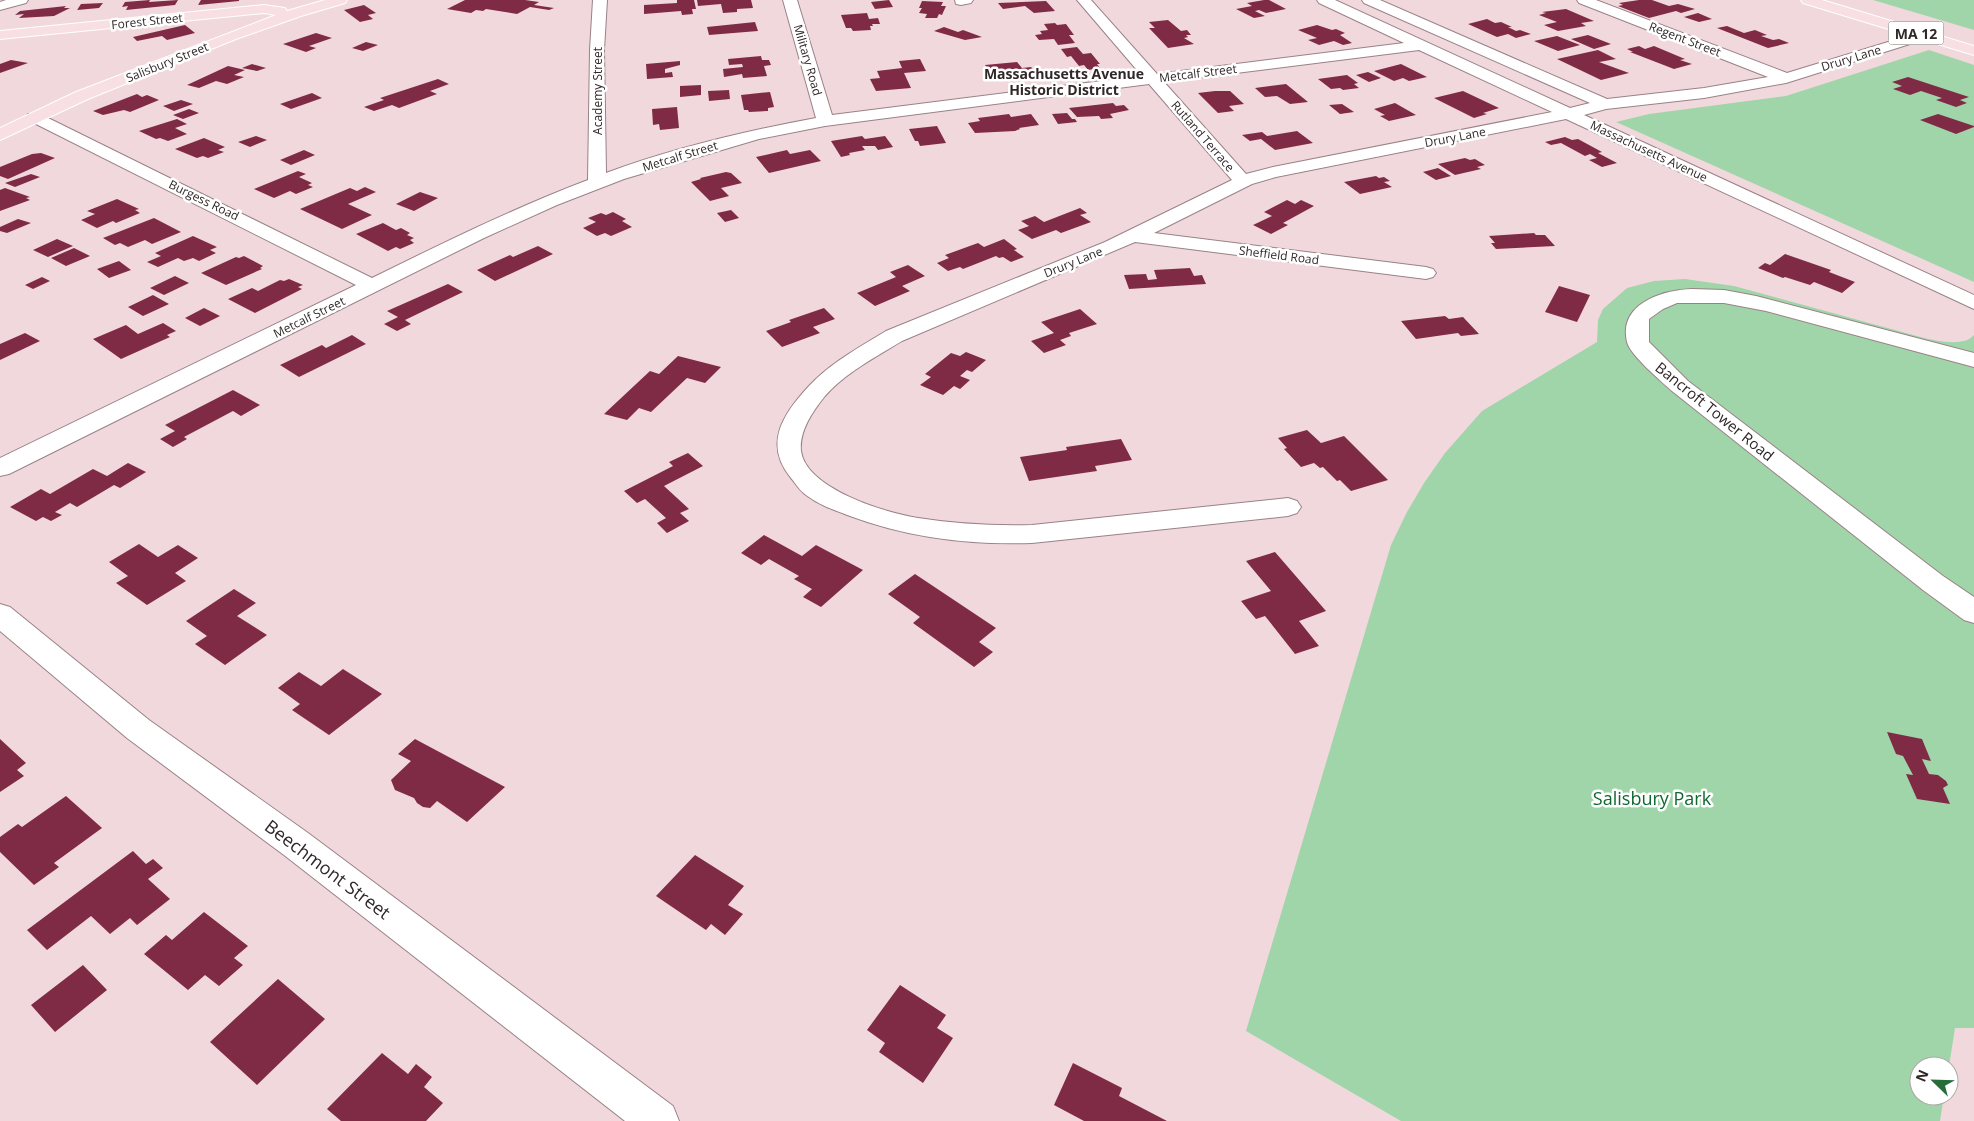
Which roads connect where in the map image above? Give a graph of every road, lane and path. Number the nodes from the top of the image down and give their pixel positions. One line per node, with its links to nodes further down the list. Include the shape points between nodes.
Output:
1 (21, 0): 10 (street)
2 (340, 0): 11 (main road, Salisbury Street)
3 (600, 0): 23 (street, Academy Street)
4 (790, 0): 21 (street, Military Road)
5 (1084, 0): 17 (street, Rutland Terrace)
6 (1324, 0): 14 (street, Massachusetts Avenue)
7 (1369, 0): 18 (street, Massachusetts Avenue)
8 (1584, 0): 16 (street, Regent Street)
9 (1808, 0): 13 (main road, MA 12)
10 (0, 6)
11 (294, 13): 12 (main road, Forest Street, via 264,9); 20 (main road, Salisbury Street)
12 (0, 35)
13 (1924, 35): 15 (main road, MA 12); 16 (street, Drury Lane)
14 (1420, 45): 17 (street, Metcalf Street); 19 (street, Massachusetts Avenue)
15 (1974, 51)
16 (1786, 78): 18 (street, Drury Lane, via 1704,93)
17 (1152, 79): 21 (street, Metcalf Street); 24 (street, Rutland Terrace)
18 (1605, 104): 19 (street, Drury Lane)
19 (1568, 114): 24 (street, Drury Lane, via 1266,174); 28 (street, Massachusetts Avenue)
20 (34, 117): 22 (main road, Salisbury Street); 27 (street, Burgess Road)
21 (826, 121): 23 (street, Metcalf Street, via 757,134)
22 (0, 135)
23 (597, 182): 27 (street, Metcalf Street, via 477,234)
24 (1243, 182): 25 (street, Drury Lane)
25 (1131, 236): 26 (street, Sheffield Road); 31 (street, Drury Lane, via 894,336 861,356 831,378 806,404 790,435 789,451 793,464 813,488 832,500 916,527 955,532 1032,534)
26 (1426, 274)
27 (373, 286): 30 (street, Metcalf Street)
28 (1974, 303)
29 (1974, 360): 32 (street, Bancroft Tower Road, via 1782,309 1724,298 1692,295 1670,298 1649,306 1638,318 1638,343 1680,386)
30 (0, 468)
31 (1288, 507)
32 (1974, 612)
33 (0, 614): 34 (street, Beechmont Street, via 138,729 296,844)
34 (658, 1121)

